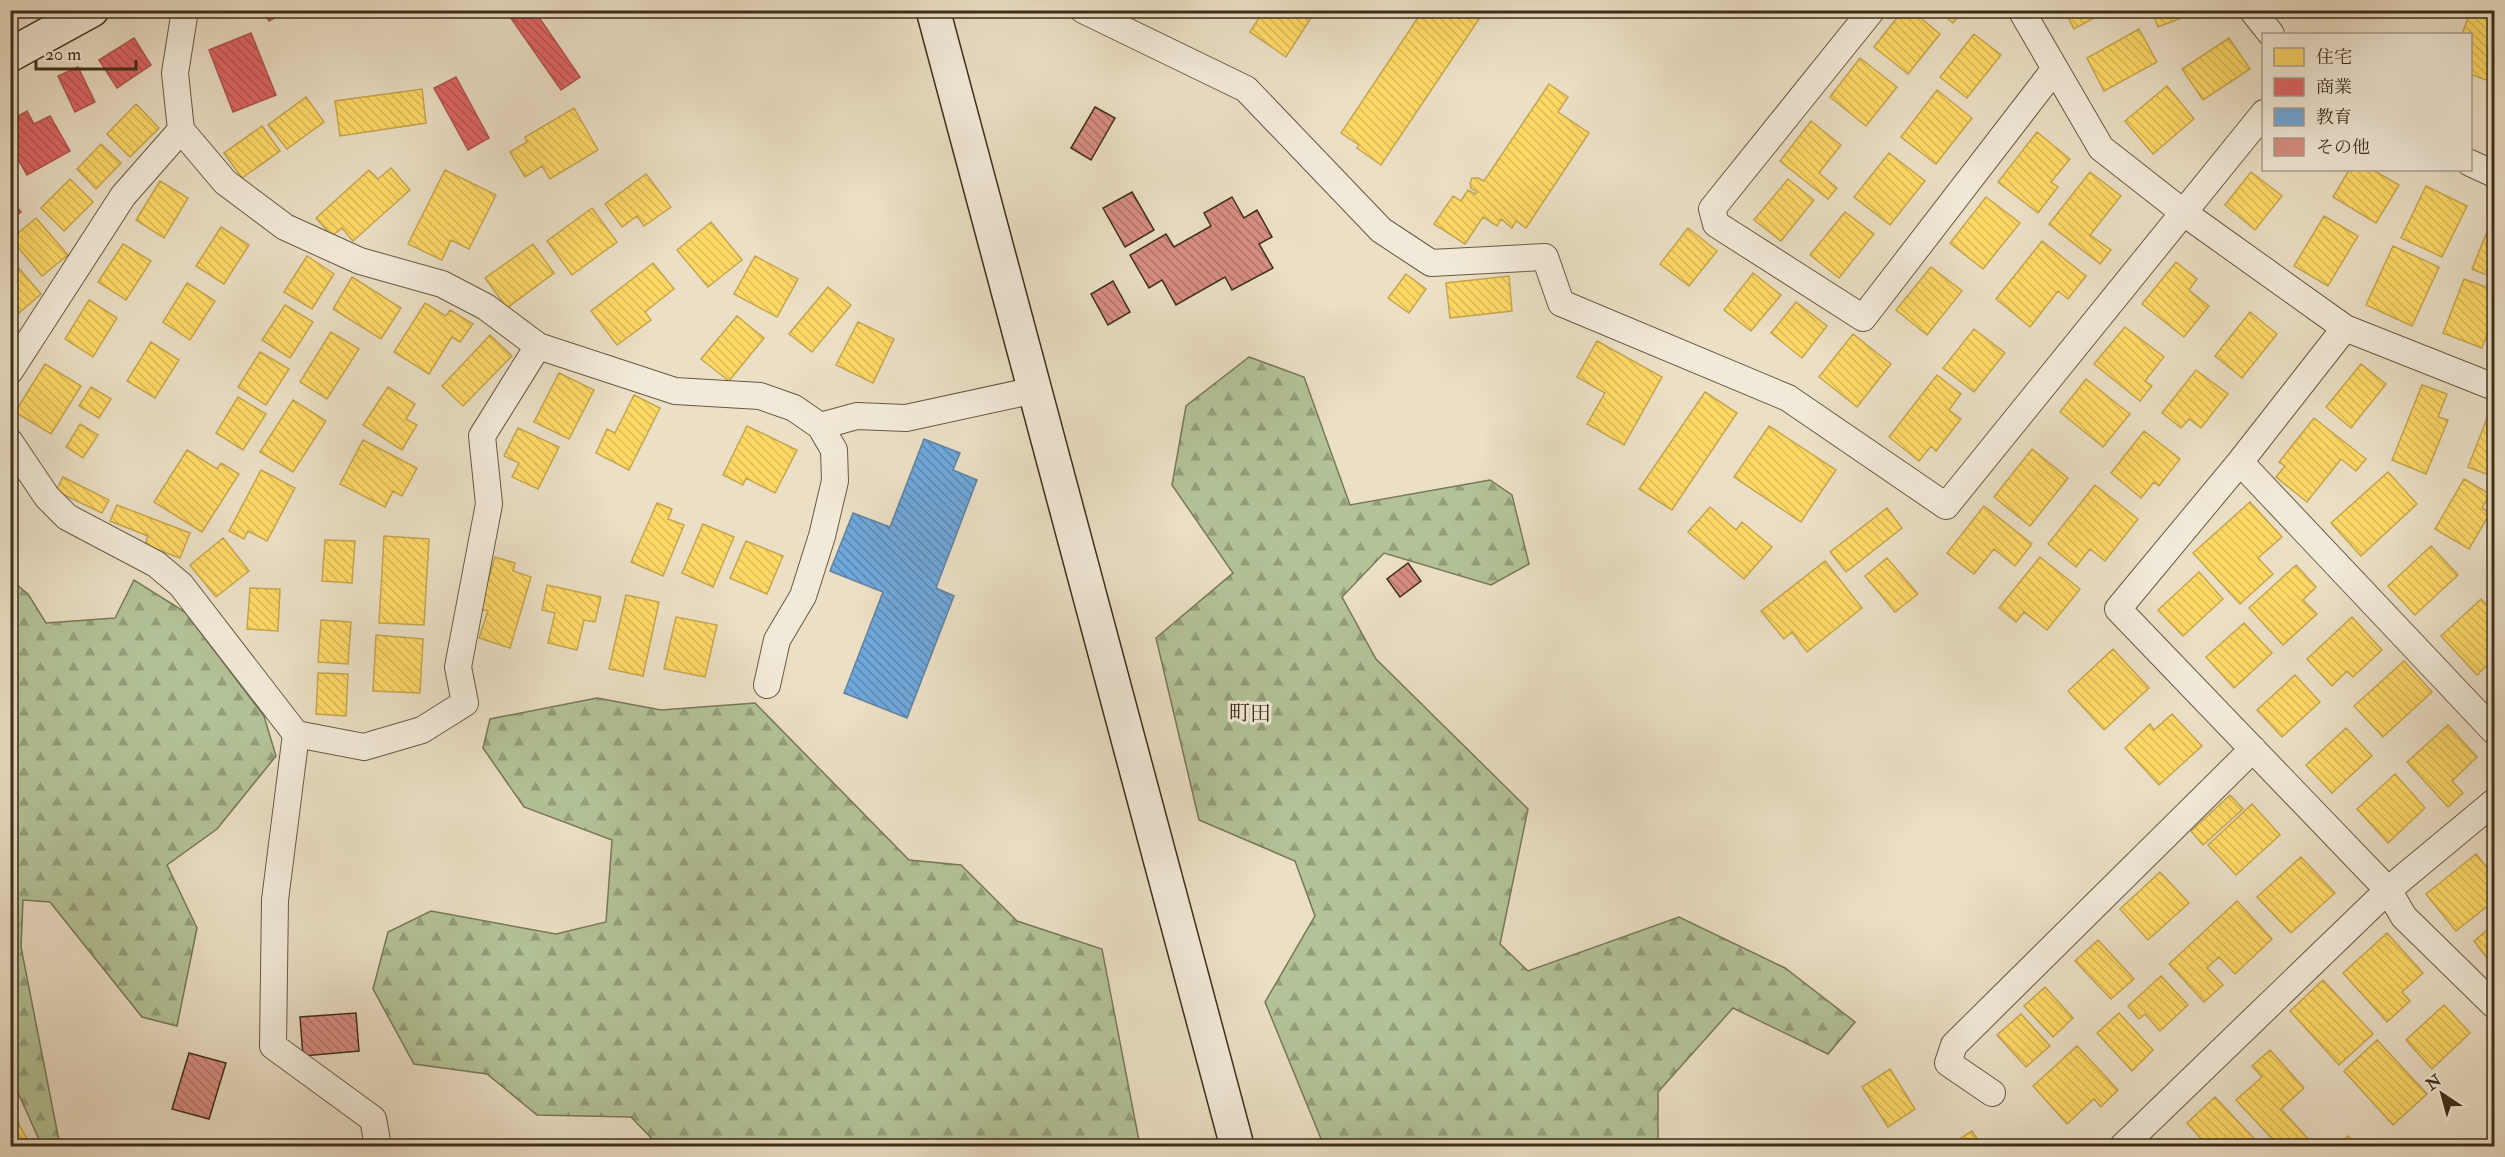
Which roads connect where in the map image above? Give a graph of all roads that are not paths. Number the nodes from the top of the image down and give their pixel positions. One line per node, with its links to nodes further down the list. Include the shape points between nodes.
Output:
1 (92, 10): 9 (street)
2 (186, 10): 12 (street, via 175,73)
3 (933, 10): 20 (street)
4 (1083, 10): 15 (street, via 1246,89 1381,230 1431,263 1545,257 1561,303 1788,398 1946,506)
5 (1872, 10): 10 (street, via 1712,209 1716,224 1863,318)
6 (2021, 10): 10 (street)
7 (2252, 10): 8 (street)
8 (2270, 33)
9 (10, 55)
10 (2054, 70): 15 (street, via 2102,148)
11 (2262, 116): 15 (street)
12 (181, 130): 17 (street, via 225,182 285,227 360,261 442,284 486,307); 18 (street, via 123,195)
13 (2472, 164): 14 (street)
14 (2494, 174)
15 (2184, 213): 16 (street)
16 (2345, 328): 19 (street); 23 (street)
17 (538, 346): 21 (street, via 675,391 760,396 794,408); 26 (street, via 482,436 489,504 458,667 465,703 422,730 364,747)
18 (10, 370)
19 (2494, 387)
20 (1035, 390): 21 (street, via 906,418 857,416); 33 (street)
21 (820, 426): 24 (street, via 834,450 835,481 803,596 777,640)
22 (10, 442): 26 (street, via 47,497 68,517 156,564 182,585)
23 (2240, 462): 25 (street); 27 (street, via 2118,609)
24 (767, 685)
25 (2494, 731)
26 (296, 734): 32 (street, via 275,900 273,1046 373,1119)
27 (2253, 749): 29 (street); 31 (street, via 1954,1045 1948,1063)
28 (2494, 802): 29 (street)
29 (2388, 890): 30 (street, via 2404,917); 34 (street)
30 (2494, 1005)
31 (1992, 1093)
32 (378, 1146)
33 (1237, 1146)
34 (2123, 1146)

